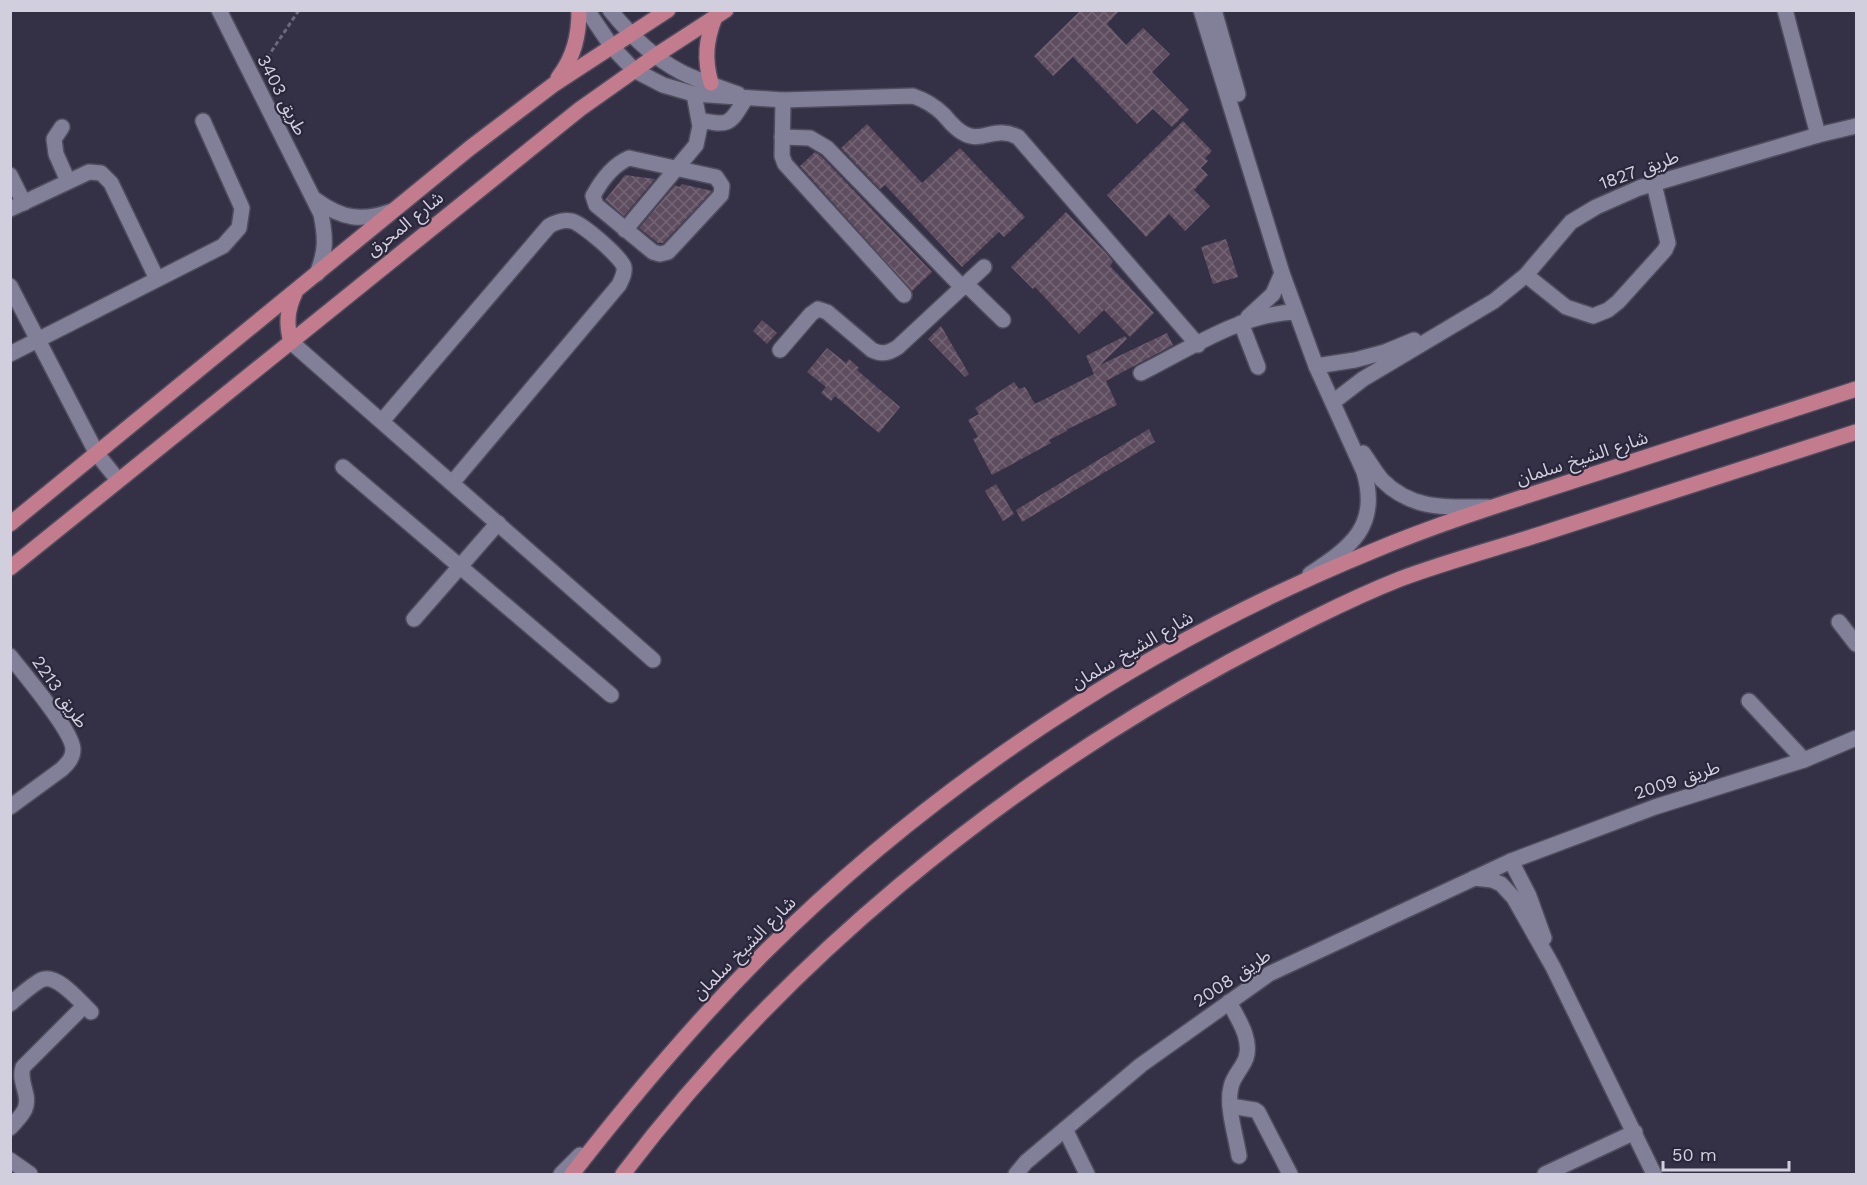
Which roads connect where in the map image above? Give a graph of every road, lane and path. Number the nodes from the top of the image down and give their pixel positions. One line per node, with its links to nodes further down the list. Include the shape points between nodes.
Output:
1 (219, 10): 15 (street, طريق 3403)
2 (299, 10): 15 (path)
3 (579, 10): 17 (main road, via 574,50)
4 (587, 10): 12 (street)
5 (610, 10): 11 (street)
6 (668, 10): 11 (main road, شارع المحرق)
7 (1202, 10): 36 (street)
8 (1214, 10): 53 (street, via 1288,270)
9 (1785, 10): 25 (street)
10 (720, 14): 13 (main road, شارع المحرق); 16 (main road, via 709,32 706,50)
11 (630, 35): 12 (main road, شارع المحرق); 13 (street)
12 (612, 47): 14 (street); 17 (main road, شارع المحرق)
13 (655, 56): 14 (main road, شارع المحرق); 16 (street)
14 (634, 70): 18 (street, via 663,85); 49 (main road, شارع المحرق)
15 (253, 79): 31 (street, طريق 3403)
16 (711, 83): 19 (street)
17 (553, 85): 33 (main road, شارع المحرق)
18 (694, 94): 19 (street); 21 (street)
19 (746, 98): 20 (street); 21 (street, via 729,122)
20 (783, 100): 26 (street); 50 (street, via 912,96 932,104 963,133 972,136 999,131 1018,137)
21 (700, 120): 27 (street, via 696,146)
22 (203, 121): 39 (street, via 242,208 239,228 223,246)
23 (1857, 126): 25 (street, طريق 1827)
24 (62, 127): 29 (street, via 54,139)
25 (1818, 135): 30 (street, طريق 1827)
26 (782, 137): 41 (street, via 810,138 827,148); 43 (street, via 785,164)
27 (677, 168): 34 (street); 34 (street, via 629,158 619,162 598,186 593,196 596,205); 34 (street, via 716,177 722,186 721,195 668,252 652,252)
28 (10, 175): 32 (street)
29 (68, 181): 32 (street); 39 (street, via 89,172 101,173 111,183)
30 (1654, 184): 38 (street, طريق 1827, via 1596,207 1571,222); 38 (street, via 1668,243 1608,310 1593,316 1566,307)
31 (312, 196): 33 (street, via 330,210 351,218 374,218); 37 (street, طريق 3403, via 326,235)
32 (17, 206)
33 (395, 210): 37 (main road, شارع المحرق)
34 (625, 230)
35 (984, 267): 41 (street)
36 (1282, 273): 44 (street); 46 (street, via 1273,294)
37 (317, 274): 42 (main road, شارع المحرق)
38 (1526, 275): 47 (street, طريق 1827, via 1494,301)
39 (157, 279): 48 (street)
40 (10, 286): 48 (street)
41 (964, 286): 45 (street); 51 (street, via 898,347 886,353 872,350 819,309)
42 (294, 293): 49 (main road, via 287,321); 60 (main road, شارع المحرق)
43 (904, 295)
44 (1296, 312): 46 (street, via 1268,314); 53 (street)
45 (1003, 320)
46 (1241, 323): 50 (street); 54 (street)
47 (1440, 334): 53 (street, طريق 1827, via 1356,360); 57 (street, طريق 1827)
48 (38, 340): 52 (street); 60 (street)
49 (291, 342): 58 (street); 62 (main road, شارع المحرق)
50 (1197, 345): 55 (street)
51 (780, 350)
52 (10, 354)
53 (1320, 365): 57 (street)
54 (1258, 367)
55 (1141, 373)
56 (1857, 389): 64 (main road, شارع الشيخ سلمان)
57 (1336, 399): 64 (street, via 1380,479 1399,495 1419,504 1441,507); 69 (street, via 1364,472 1370,507 1357,535 1341,553)
58 (382, 421): 63 (street); 63 (street, via 549,226 562,220 577,222 617,256 624,267 619,285)
59 (1857, 432): 96 (main road, via 1400,579 1281,634 1176,691 1074,755 976,824 883,900 794,981 711,1068)
60 (97, 454): 62 (street); 66 (main road, شارع المحرق)
61 (343, 466): 67 (street)
62 (118, 480): 68 (main road, شارع المحرق)
63 (452, 483): 65 (street)
64 (1494, 507): 69 (main road, شارع الشيخ سلمان, via 1375,549)
65 (498, 523): 67 (street); 74 (street)
66 (10, 524)
67 (460, 566): 70 (street); 75 (street)
68 (10, 568)
69 (1294, 585): 88 (main road, شارع الشيخ سلمان, via 1222,620 1082,701 1014,746 904,829 766,951)
70 (414, 619)
71 (1839, 622): 72 (street)
72 (1857, 644)
73 (10, 656): 79 (street, طريق 2213, via 67,733 74,752 62,769)
74 (653, 660)
75 (611, 695)
76 (1749, 700): 78 (street)
77 (1857, 738): 78 (street, طريق 2009)
78 (1804, 760): 80 (street, طريق 2009, via 1655,807)
79 (10, 807)
80 (1511, 861): 81 (street, طريق 2009); 82 (street, via 1529,896)
81 (1474, 878): 82 (street, via 1492,880 1509,891); 83 (street, طريق 2008, via 1269,974)
82 (1554, 967): 89 (street)
83 (1229, 1002): 85 (street, via 1248,1045 1246,1059 1230,1088); 87 (street, طريق 2008, via 1142,1065)
84 (10, 1004): 86 (street, via 41,980 51,978 88,1009 23,1067 26,1108)
85 (1230, 1106): 90 (street); 92 (street, via 1258,1112)
86 (10, 1128)
87 (1065, 1129): 97 (street, طريق 2008); 98 (street)
88 (604, 1132): 94 (street); 95 (main road, شارع الشيخ سلمان)
89 (1635, 1132): 100 (street); 101 (street)
90 (1239, 1156)
91 (10, 1160): 93 (street)
92 (1288, 1170): 99 (street)
93 (30, 1174)
94 (561, 1174)
95 (572, 1174)
96 (623, 1174)
97 (1016, 1174)
98 (1087, 1174)
99 (1272, 1174)
100 (1545, 1174)
101 (1654, 1174)

